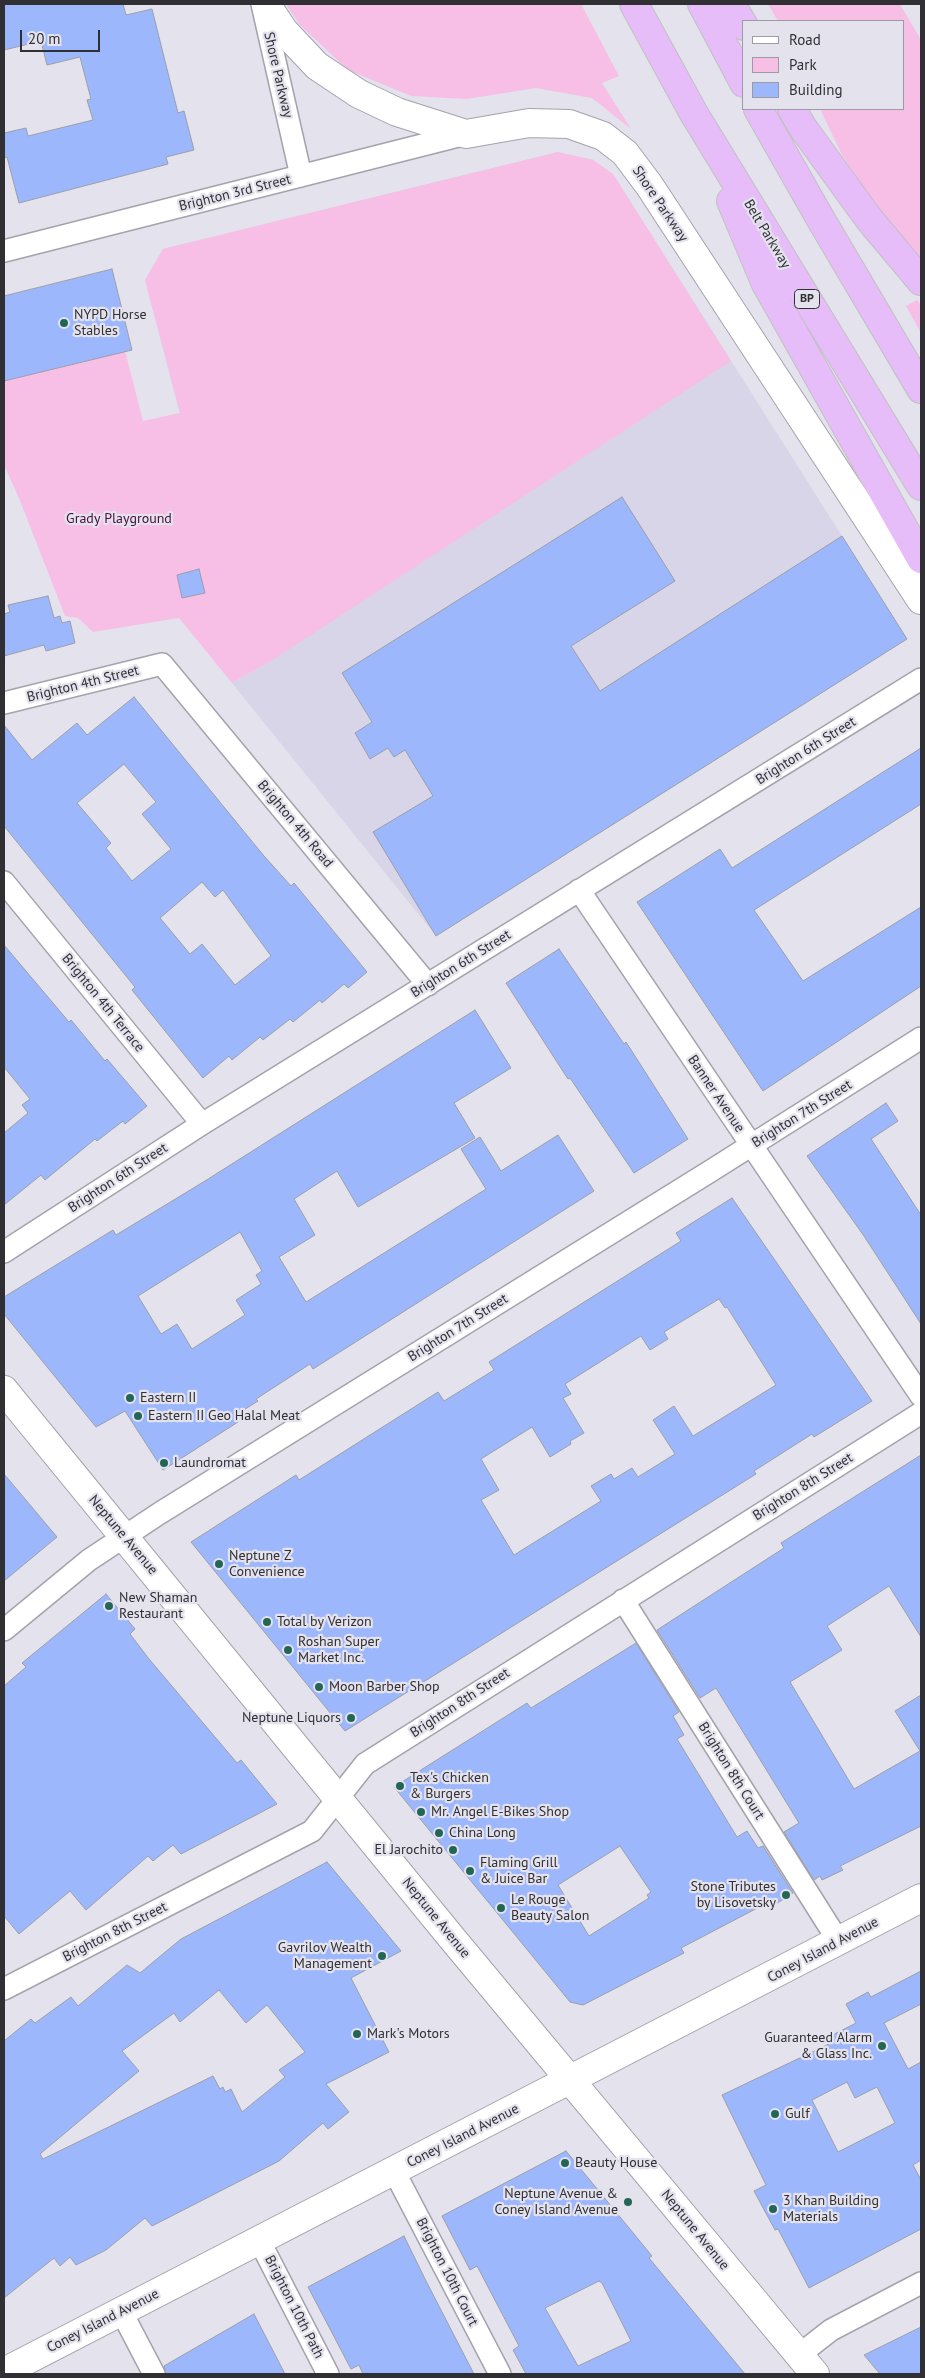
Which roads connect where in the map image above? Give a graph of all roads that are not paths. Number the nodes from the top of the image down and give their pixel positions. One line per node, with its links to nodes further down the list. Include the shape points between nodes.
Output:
1 (262, 4): 12 (street, Shore Parkway)
2 (266, 4): 11 (main road, Shore Parkway, via 284,31 331,76 397,112)
3 (634, 4): 10 (highway, Belt Parkway / BP)
4 (702, 4): 7 (highway)
5 (731, 4): 6 (highway)
6 (742, 23)
7 (742, 79)
8 (759, 110): 15 (highway)
9 (793, 110): 14 (highway, via 869,219)
10 (693, 112): 16 (highway, Belt Parkway / BP); 17 (highway, via 766,284)
11 (466, 134): 12 (street, Brighton 3rd Street); 18 (main road, Shore Parkway, via 530,123 569,124 603,136 625,153)
12 (301, 176): 13 (street, Brighton 3rd Street)
13 (4, 251)
14 (921, 281)
15 (921, 389)
16 (921, 486)
17 (921, 559)
18 (921, 600)
19 (162, 664): 21 (street, Brighton 4th Street); 24 (street, Brighton 4th Road)
20 (921, 679): 23 (street, Brighton 6th Street)
21 (4, 703)
22 (4, 882): 26 (street, Brighton 4th Terrace)
23 (579, 890): 24 (street, Brighton 6th Street); 27 (street, Banner Avenue)
24 (428, 984): 26 (street, Brighton 6th Street)
25 (921, 1038): 27 (street, Brighton 7th Street)
26 (202, 1124): 28 (street, Brighton 6th Street)
27 (751, 1146): 30 (street, Banner Avenue); 32 (street, Brighton 7th Street)
28 (4, 1252)
29 (4, 1390): 32 (main road, Neptune Avenue)
30 (921, 1396)
31 (921, 1413): 33 (street, Brighton 8th Street)
32 (124, 1537): 34 (street, Brighton 7th Street, via 89,1560); 35 (main road, Neptune Avenue)
33 (623, 1600): 35 (street, Brighton 8th Street, via 365,1764); 37 (street, Brighton 8th Court)
34 (4, 1630)
35 (338, 1798): 38 (street, Brighton 8th Street, via 312,1831); 39 (main road, Neptune Avenue)
36 (921, 1898): 37 (main road, Coney Island Avenue)
37 (839, 1942): 39 (main road, Coney Island Avenue)
38 (4, 1989)
39 (571, 2080): 40 (main road, Coney Island Avenue); 44 (main road, Neptune Avenue)
40 (394, 2171): 41 (main road, Coney Island Avenue); 48 (street, Brighton 10th Court)
41 (259, 2240): 43 (main road, Coney Island Avenue); 47 (street, Brighton 10th Path)
42 (921, 2283): 44 (street, via 831,2330)
43 (122, 2311): 45 (main road, Coney Island Avenue); 46 (street)
44 (807, 2365)
45 (4, 2372)
46 (154, 2374)
47 (328, 2374)
48 (500, 2374)

